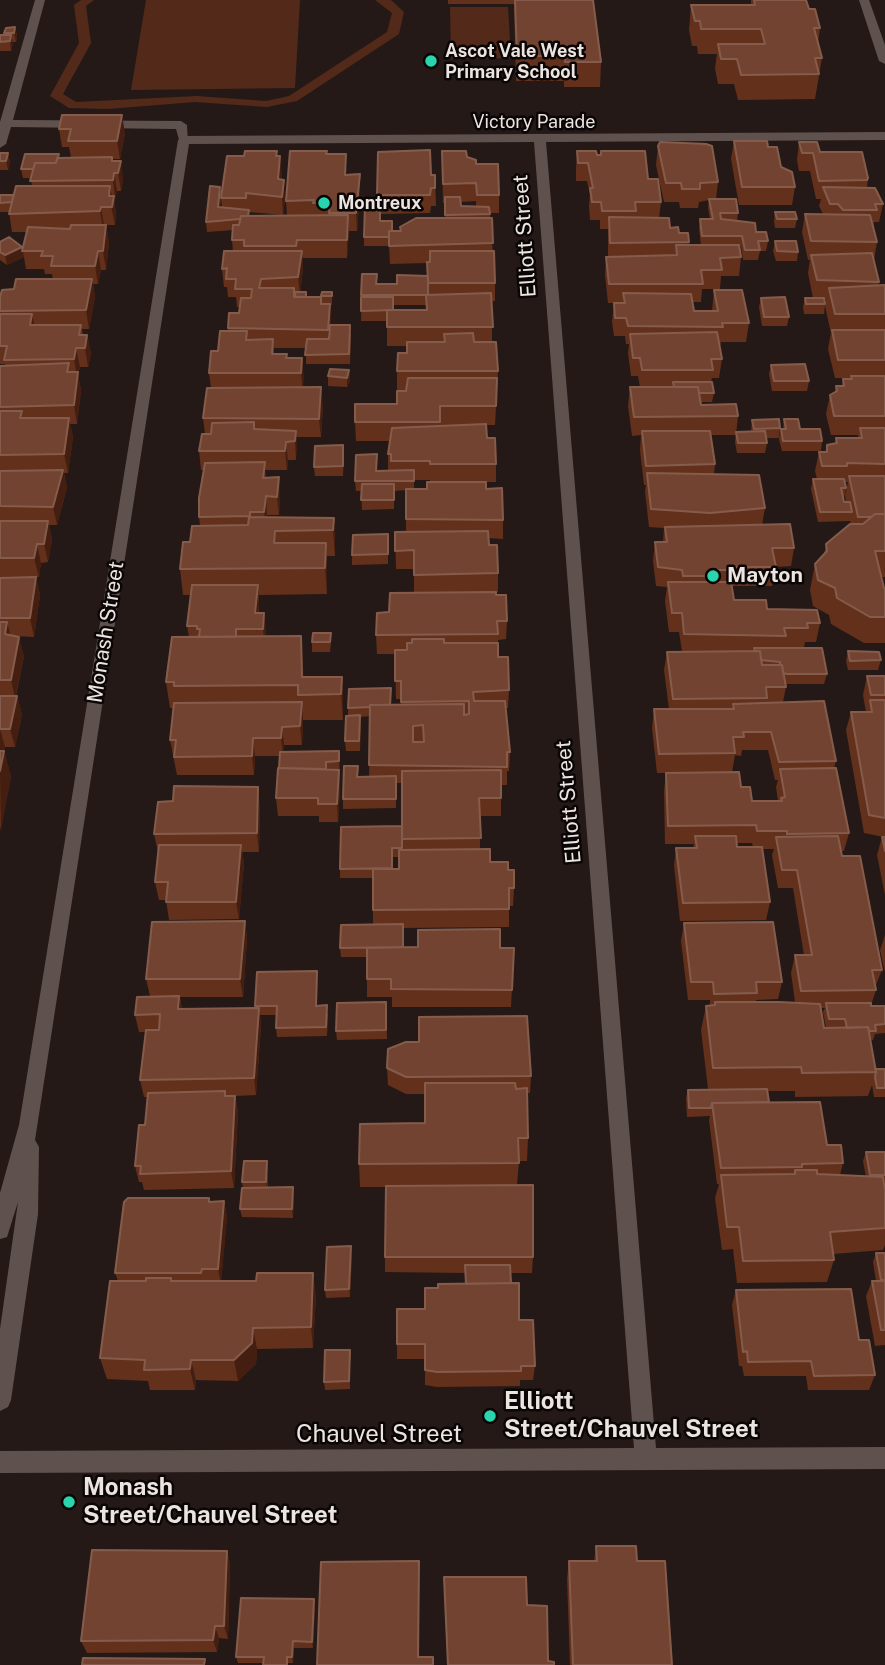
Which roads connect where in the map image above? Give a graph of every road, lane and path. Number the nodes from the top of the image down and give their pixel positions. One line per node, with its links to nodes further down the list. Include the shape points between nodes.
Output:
1 (40, 0): 4 (street)
2 (864, 0): 3 (street)
3 (885, 61)
4 (5, 123): 7 (street, via 181,125); 8 (street)
5 (885, 136): 6 (street, Victory Parade)
6 (540, 139): 7 (street, Victory Parade); 14 (street, Elliott Street)
7 (184, 140): 9 (street, Monash Street)
8 (0, 144)
9 (29, 1125): 10 (street, Monash Street); 11 (street, Monash Street)
10 (28, 1214): 11 (street); 12 (street, Monash Street)
11 (1, 1221)
12 (0, 1400)
13 (885, 1458): 14 (street, Chauvel Street)
14 (646, 1461): 15 (street, Chauvel Street)
15 (0, 1462)

